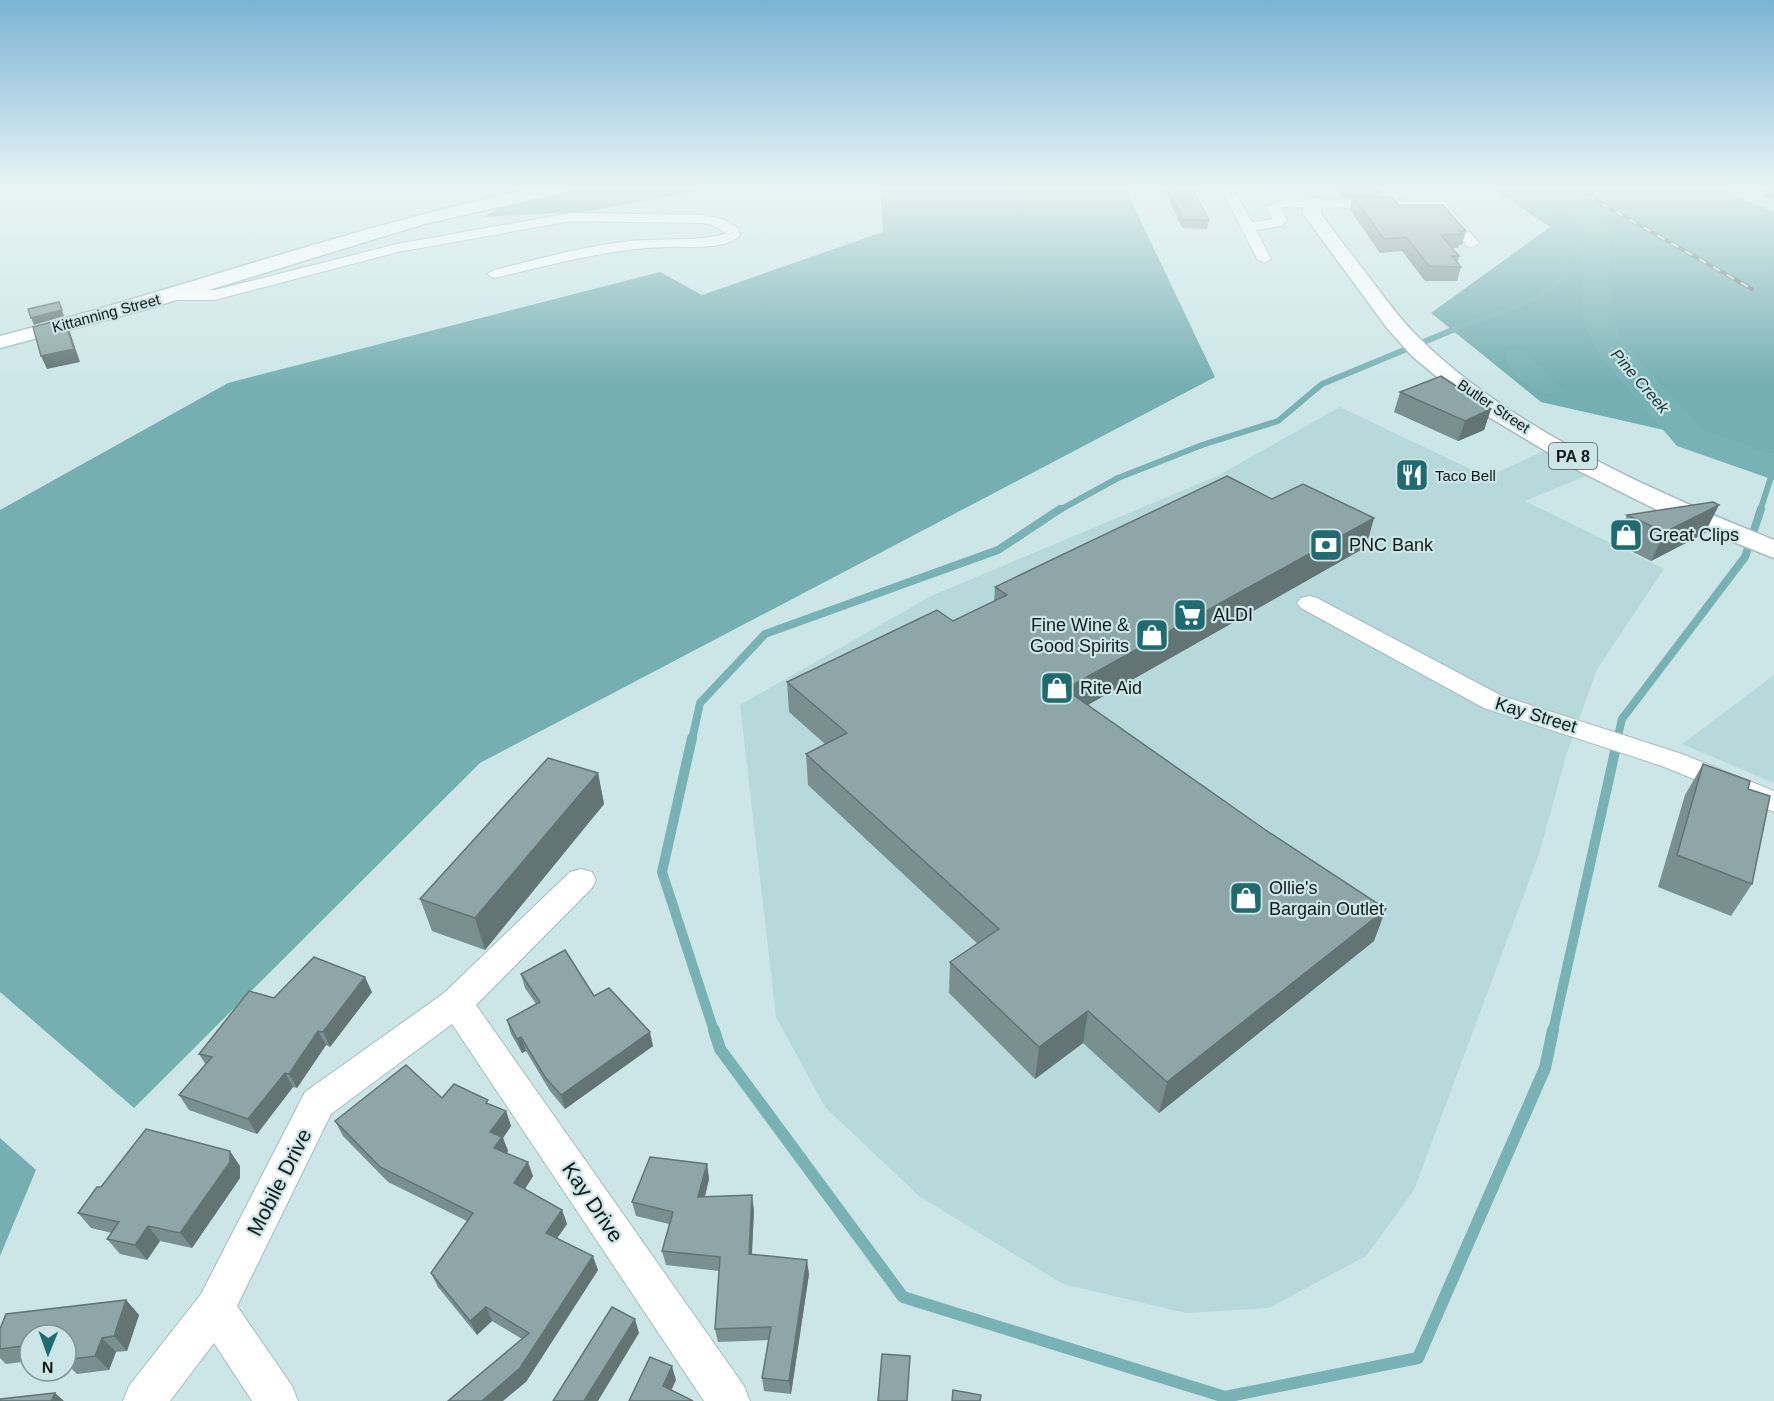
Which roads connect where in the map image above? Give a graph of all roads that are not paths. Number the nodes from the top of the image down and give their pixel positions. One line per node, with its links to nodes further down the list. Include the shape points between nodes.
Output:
1 (313, 253): 9 (main road, Kittanning Street)
2 (376, 253): 9 (street, via 215,295)
3 (586, 253): 8 (street)
4 (1261, 253): 7 (street)
5 (1345, 253): 10 (main road, Butler Street / PA 8)
6 (1362, 253): 10 (main road, Butler Street / PA 8)
7 (1264, 259)
8 (494, 274)
9 (172, 295): 11 (main road, Kittanning Street)
10 (1403, 323): 12 (main road, Butler Street / PA 8, via 1495,408 1566,452 1637,489)
11 (0, 342)
12 (1726, 522): 13 (main road, Butler Street / PA 8); 14 (main road, Butler Street / PA 8)
13 (1774, 533)
14 (1774, 550)
15 (1309, 603): 16 (street, Kay Street, via 1475,694 1672,760)
16 (1774, 801)
17 (581, 880): 18 (street, Mobile Drive)
18 (456, 1003): 19 (street, Mobile Drive, via 318,1103); 22 (street, Kay Drive)
19 (215, 1308): 20 (street, Mobile Drive); 21 (street)
20 (144, 1401)
21 (276, 1401)
22 (729, 1401)

